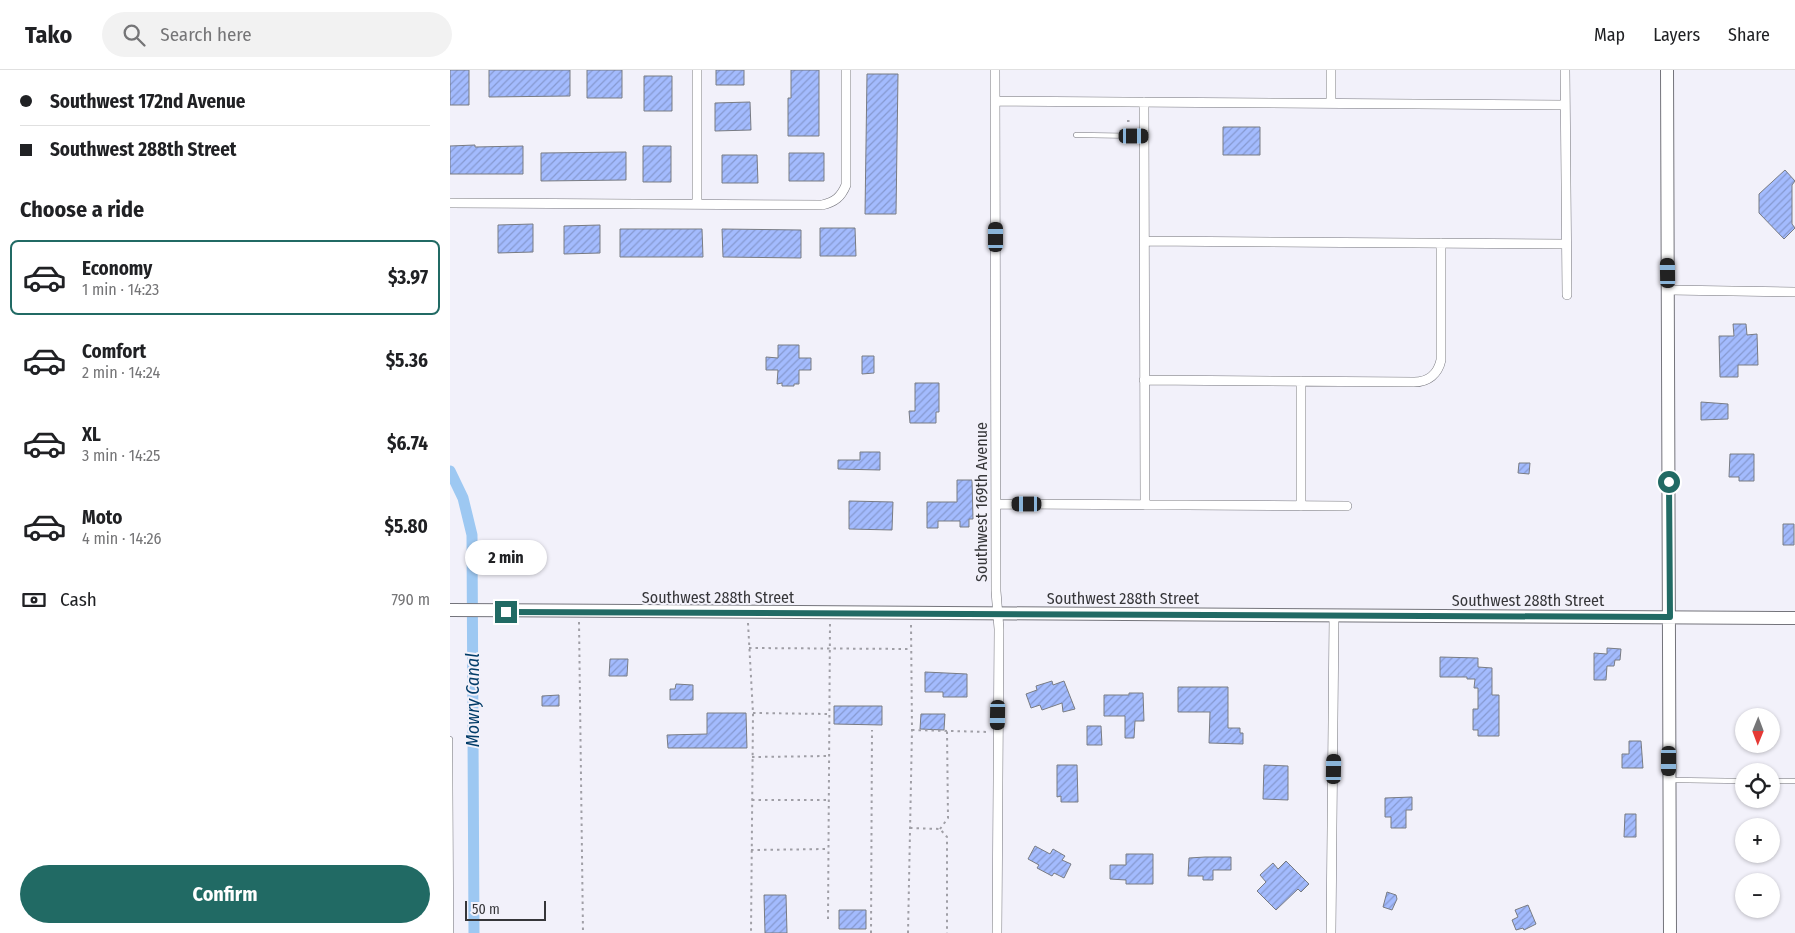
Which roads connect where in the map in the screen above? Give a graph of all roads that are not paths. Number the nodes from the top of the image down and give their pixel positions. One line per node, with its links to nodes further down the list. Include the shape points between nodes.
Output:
1 (697, 70): 14 (street)
2 (846, 70): 14 (street, via 846,184 838,198 822,205)
3 (995, 70): 7 (street, Southwest 169th Avenue)
4 (1331, 70): 9 (street)
5 (1565, 70): 10 (street)
6 (1667, 70): 18 (street)
7 (995, 101): 8 (street); 23 (street, Southwest 169th Avenue)
8 (1144, 102): 9 (street); 12 (street)
9 (1331, 103): 10 (street)
10 (1565, 105): 17 (street)
11 (1076, 135): 12 (lane)
12 (1144, 136): 15 (street)
13 (450, 203): 14 (street)
14 (698, 204)
15 (1145, 241): 16 (street); 21 (street)
16 (1440, 243): 17 (street); 22 (street, via 1441,357 1440,366 1433,376 1418,382)
17 (1566, 244): 20 (street)
18 (1669, 290): 19 (street); 30 (street)
19 (1795, 292)
20 (1567, 295)
21 (1144, 380): 22 (street); 24 (street)
22 (1301, 382): 25 (street)
23 (996, 504): 24 (street); 28 (street, Southwest 169th Avenue)
24 (1145, 505): 25 (street)
25 (1301, 506): 26 (street)
26 (1347, 506)
27 (454, 610): 28 (street, Southwest 288th Street)
28 (998, 614): 29 (street, Southwest 288th Street); 38 (street, Southwest 169th Avenue)
29 (1334, 616): 30 (street, Southwest 288th Street); 39 (street)
30 (1670, 617): 31 (street, Southwest 288th Street); 33 (street)
31 (1795, 618)
32 (450, 739): 37 (lane)
33 (1669, 780): 34 (lane); 40 (street)
34 (1735, 781)
35 (1780, 781): 36 (lane)
36 (1795, 781)
37 (451, 933)
38 (997, 933)
39 (1331, 933)
40 (1670, 933)

